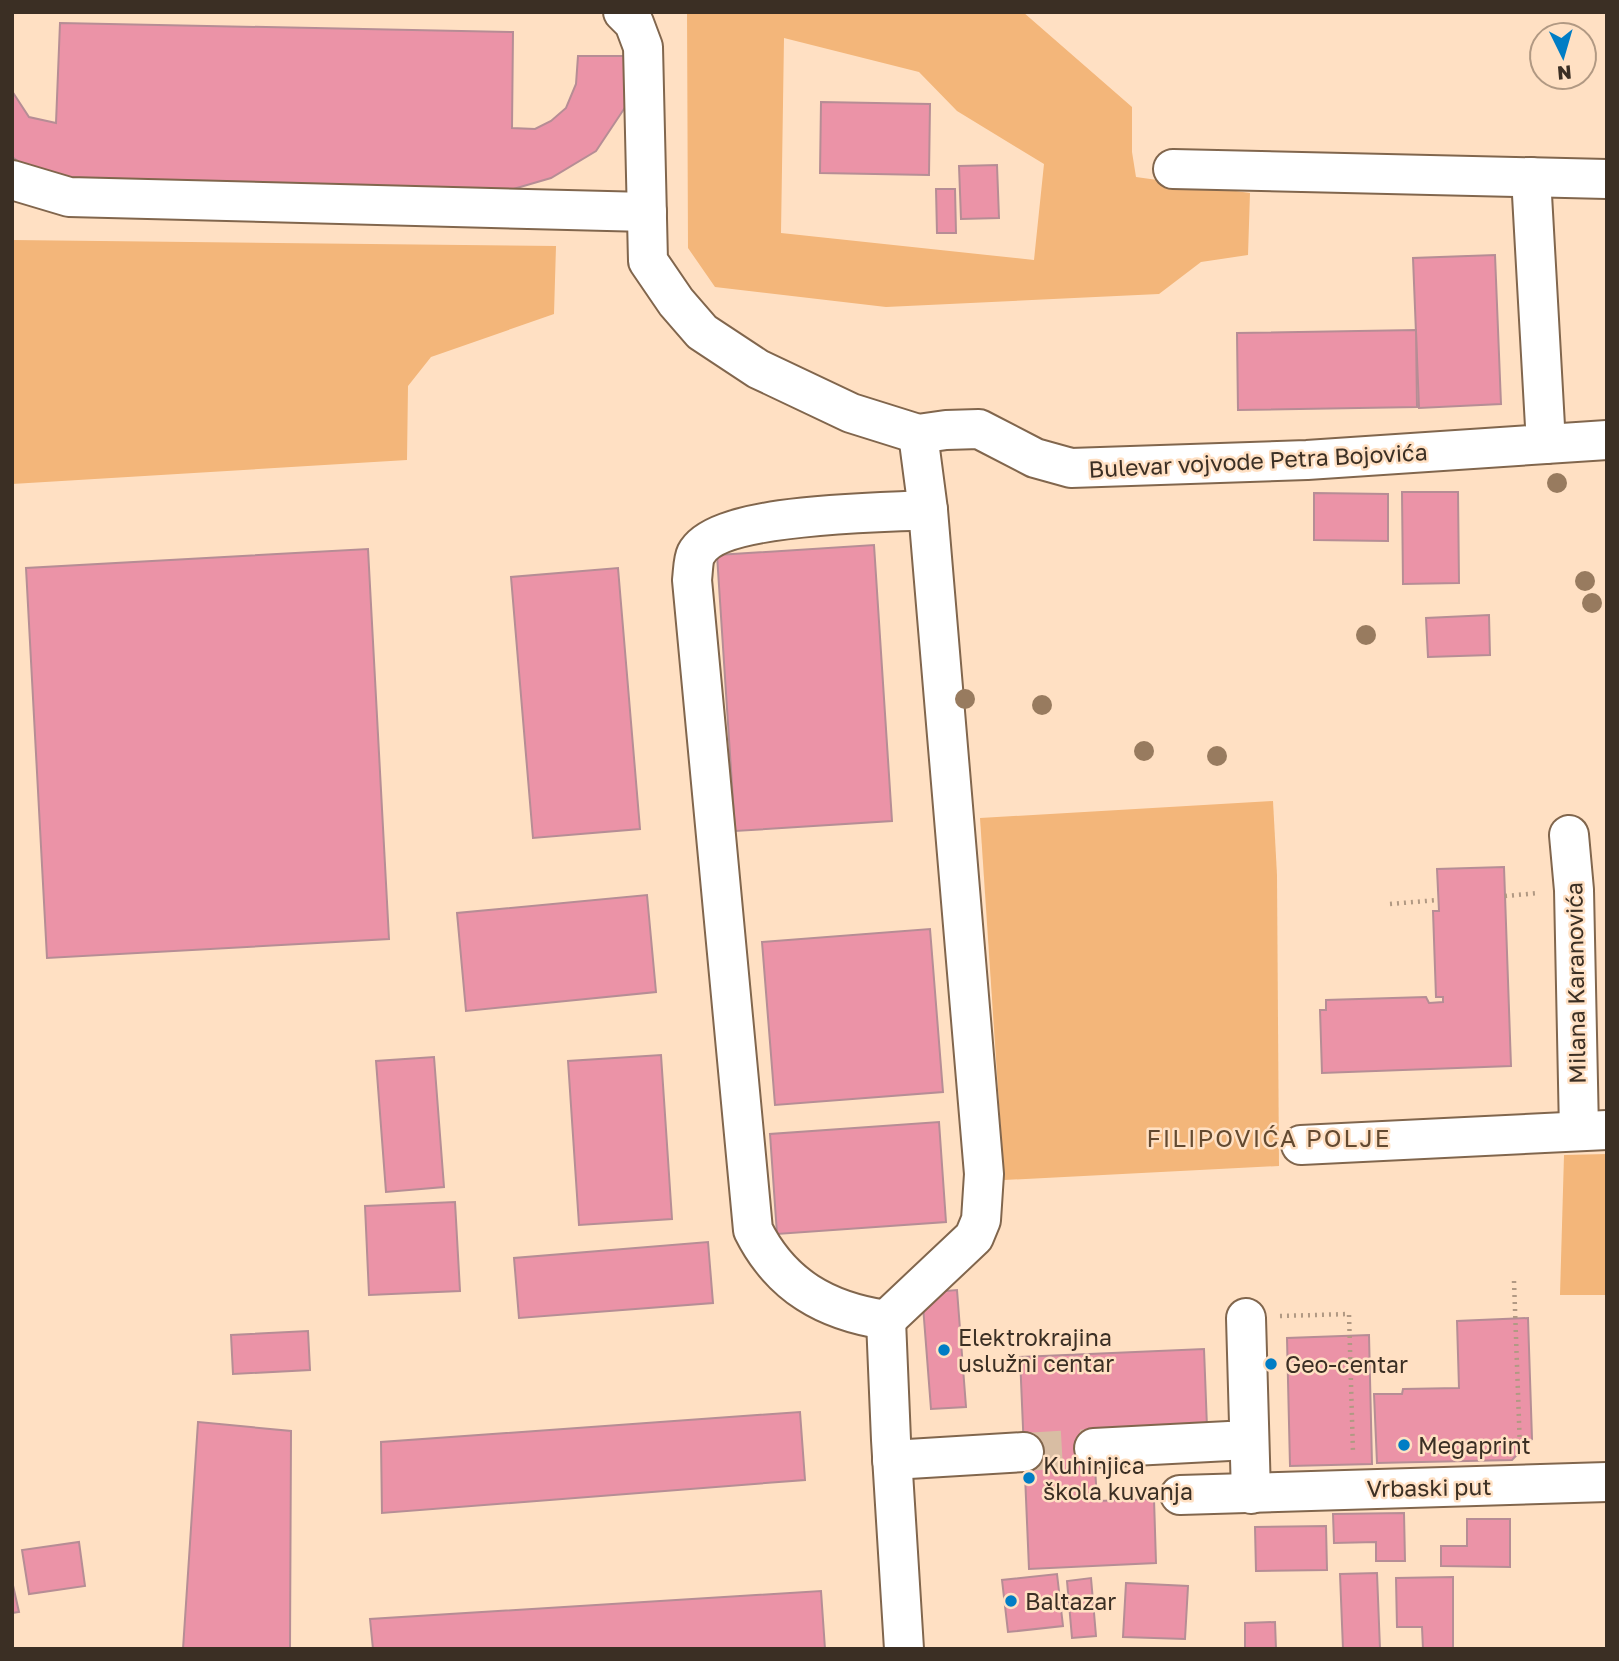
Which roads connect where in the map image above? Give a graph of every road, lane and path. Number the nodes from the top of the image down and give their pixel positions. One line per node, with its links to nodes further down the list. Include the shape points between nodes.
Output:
1 (623, 12): 6 (street, via 634,23 643,47)
2 (1172, 169): 3 (street)
3 (1531, 177): 4 (street); 9 (street)
4 (1607, 179)
5 (12, 180): 6 (street, via 69,197)
6 (647, 212): 7 (street, via 648,261 702,332 758,369 851,413)
7 (918, 434): 9 (street, Bulevar vojvode Petra Bojovića, via 978,429 1035,458 1071,468 1307,460); 10 (street)
8 (1607, 440): 9 (street, Bulevar vojvode Petra Bojovića)
9 (1546, 444)
10 (928, 510): 18 (street, via 984,1174 981,1220 974,1237); 18 (street, via 768,520 733,529 709,540 696,554 692,580 753,1230 788,1278 827,1306)
11 (1569, 835): 14 (street, Milana Karanovića)
12 (1438, 900): 13 (path)
13 (1390, 904)
14 (1593, 1130): 15 (street, Milana Karanovića)
15 (1301, 1145)
16 (1514, 1281): 24 (path)
17 (1246, 1318): 25 (path, via 1349,1314); 26 (street)
18 (887, 1320): 22 (street)
19 (1229, 1441): 20 (street)
20 (1094, 1448)
21 (1024, 1452): 22 (street)
22 (892, 1460): 28 (street)
23 (1607, 1482): 24 (street, Vrbaski put)
24 (1521, 1485): 25 (street, Vrbaski put)
25 (1354, 1489): 26 (street, Vrbaski put)
26 (1251, 1494): 27 (street, Vrbaski put)
27 (1180, 1495)
28 (904, 1649)

